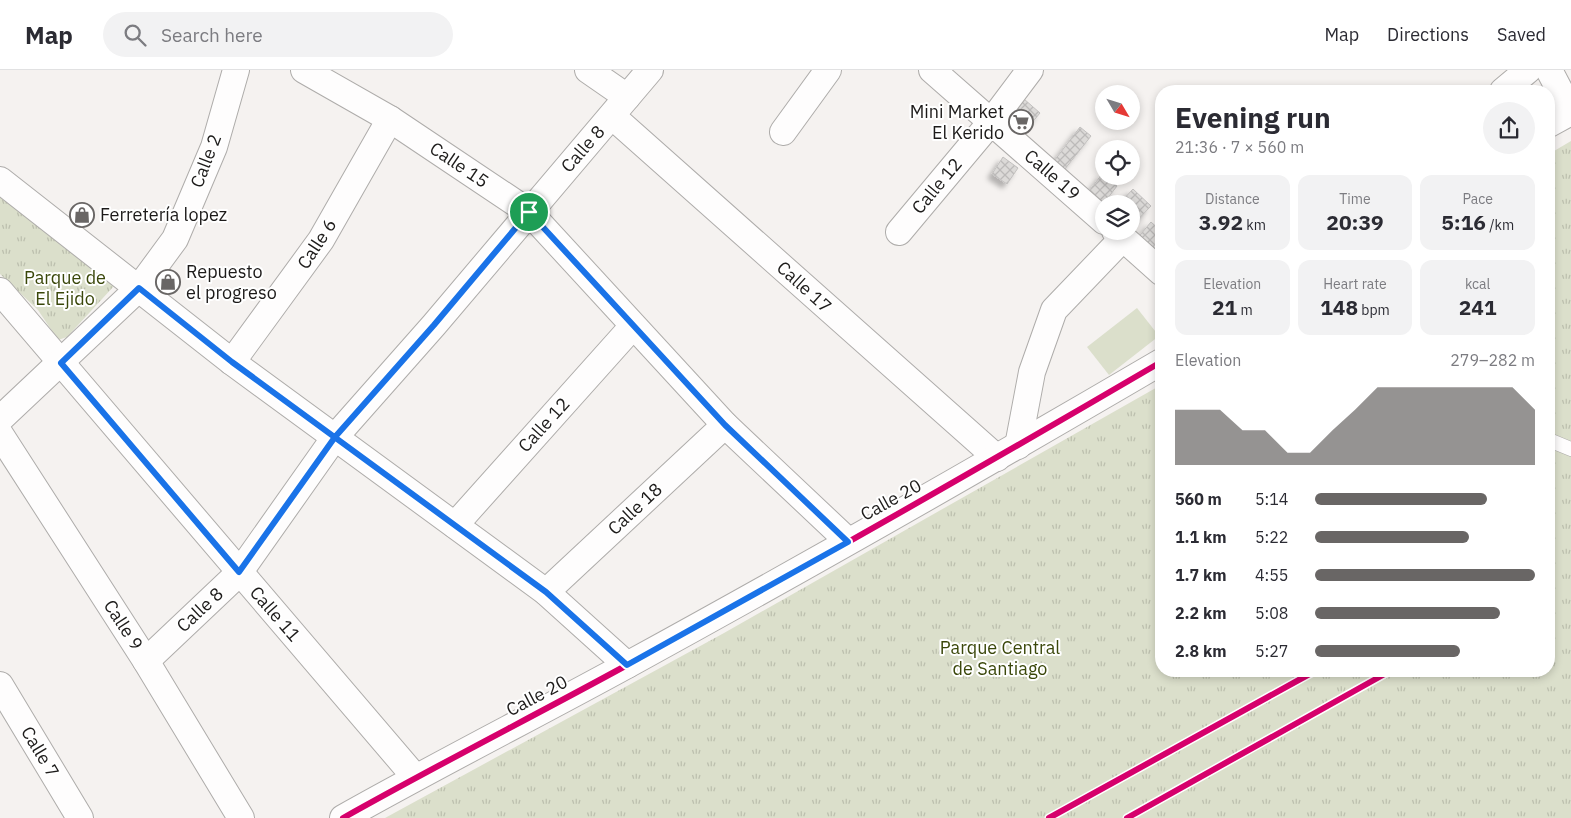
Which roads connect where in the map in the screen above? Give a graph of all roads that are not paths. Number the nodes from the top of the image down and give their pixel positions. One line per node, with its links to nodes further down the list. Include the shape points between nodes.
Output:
1 (236, 70): 24 (street, Calle 2, via 214,147 175,239)
2 (304, 70): 13 (street, Calle 15)
3 (588, 70): 11 (street, Calle 17)
4 (650, 70): 11 (street, Calle 8)
5 (828, 70): 16 (street)
6 (932, 70): 15 (street, Calle 19)
7 (1030, 70): 15 (street, Calle 12)
8 (1528, 70): 10 (street)
9 (1549, 70): 12 (street)
10 (1510, 85)
11 (619, 106): 18 (street, Calle 8); 36 (street, Calle 17)
12 (1571, 112): 14 (street)
13 (390, 119): 18 (street, Calle 15); 27 (street, Calle 6, via 321,240)
14 (1555, 121)
15 (990, 122): 19 (street, Calle 19); 20 (street, Calle 12)
16 (783, 132)
17 (0, 180): 24 (street)
18 (529, 212): 26 (street, Calle 15); 33 (street, Calle 8)
19 (1095, 213)
20 (899, 232)
21 (1106, 240): 36 (street, via 1054,310)
22 (1125, 240): 23 (street, Calle 19)
23 (1155, 267)
24 (139, 288): 27 (street); 28 (street, Calle 2)
25 (0, 290): 28 (street, Calle 11)
26 (633, 326): 31 (street, Calle 15); 37 (street, Calle 12)
27 (232, 362): 33 (street)
28 (61, 363): 30 (street, Calle 2); 39 (street, Calle 11)
29 (1155, 366): 36 (street, Calle 20)
30 (0, 419)
31 (725, 425): 38 (street, Calle 15); 40 (street, Calle 18)
32 (0, 434): 41 (street, Calle 9)
33 (335, 437): 37 (street); 39 (street, Calle 8)
34 (1555, 442): 35 (lane)
35 (1571, 449)
36 (1007, 452): 38 (street, Calle 20)
37 (455, 525): 40 (street)
38 (848, 542): 42 (street, Calle 20)
39 (239, 572): 41 (street, Calle 8); 44 (street, Calle 11)
40 (546, 592): 42 (street)
41 (146, 661): 46 (street, Calle 9)
42 (627, 665): 44 (street, Calle 20)
43 (0, 685): 45 (street, Calle 7)
44 (415, 777): 47 (street, Calle 20)
45 (80, 818)
46 (242, 818)
47 (343, 818)

